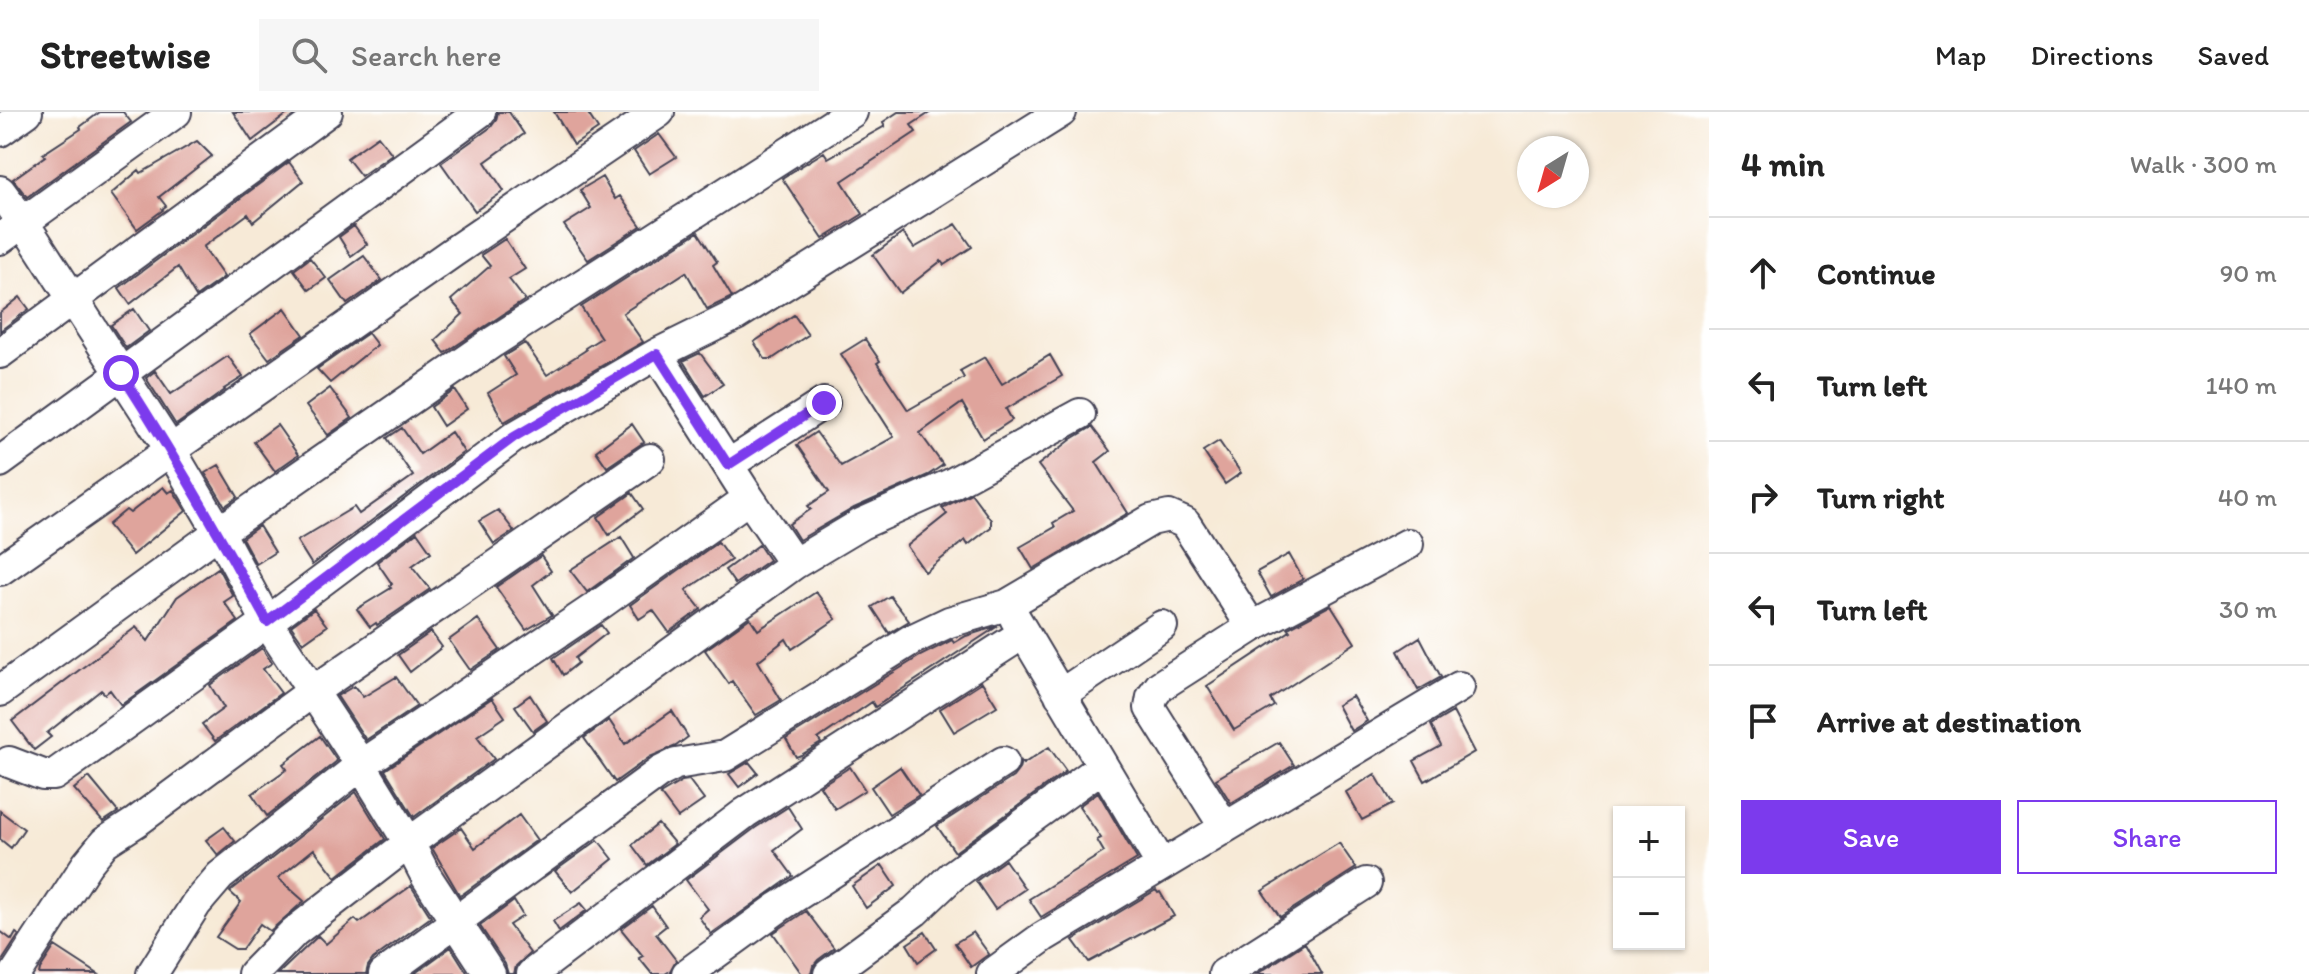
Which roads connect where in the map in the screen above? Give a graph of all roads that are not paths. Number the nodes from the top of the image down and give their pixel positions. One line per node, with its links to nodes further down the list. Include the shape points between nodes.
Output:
1 (27, 112): 8 (street)
2 (176, 112): 10 (street)
3 (327, 112): 11 (street)
4 (480, 112): 14 (street)
5 (659, 112): 17 (street)
6 (852, 112): 22 (street, via 493,342)
7 (1061, 112): 13 (street, via 736,315)
8 (0, 131)
9 (0, 191): 10 (street)
10 (12, 231): 11 (street)
11 (73, 301): 12 (street); 14 (street)
12 (0, 353)
13 (657, 354): 20 (street); 27 (street, via 514,437)
14 (121, 373): 17 (street); 19 (street)
15 (824, 403): 20 (street)
16 (1080, 414): 24 (street, via 951,484 861,524)
17 (170, 449): 22 (street); 25 (street)
18 (650, 459): 33 (street)
19 (0, 462)
20 (728, 465): 21 (street)
21 (749, 498): 24 (street); 37 (street)
22 (219, 532): 27 (street); 32 (street)
23 (1408, 544): 29 (street)
24 (794, 564): 40 (street)
25 (0, 570)
26 (1007, 605): 29 (street, via 1151,520 1169,516 1185,523); 30 (street); 43 (street, via 911,640 725,756 660,772)
27 (267, 622): 33 (street); 36 (street, via 54,775)
28 (1162, 626): 34 (street)
29 (1252, 627): 39 (street, via 1160,686 1150,708)
30 (1024, 633): 34 (street); 49 (street, via 745,813)
31 (1459, 687): 39 (street)
32 (0, 691)
33 (312, 692): 37 (street); 44 (street, via 105,842)
34 (1060, 695): 38 (street)
35 (1003, 762): 50 (street, via 779,907)
36 (3, 764)
37 (361, 765): 40 (street); 45 (street, via 220,876)
38 (1102, 767): 41 (street); 51 (street)
39 (1224, 826): 41 (street)
40 (409, 843): 43 (street); 46 (street, via 294,932)
41 (1161, 864): 52 (street)
42 (1366, 883): 53 (street)
43 (455, 921): 47 (street); 48 (street)
44 (15, 974)
45 (152, 974)
46 (253, 974)
47 (384, 974)
48 (490, 974)
49 (532, 974)
50 (687, 974)
51 (829, 974)
52 (992, 974)
53 (1224, 974)

